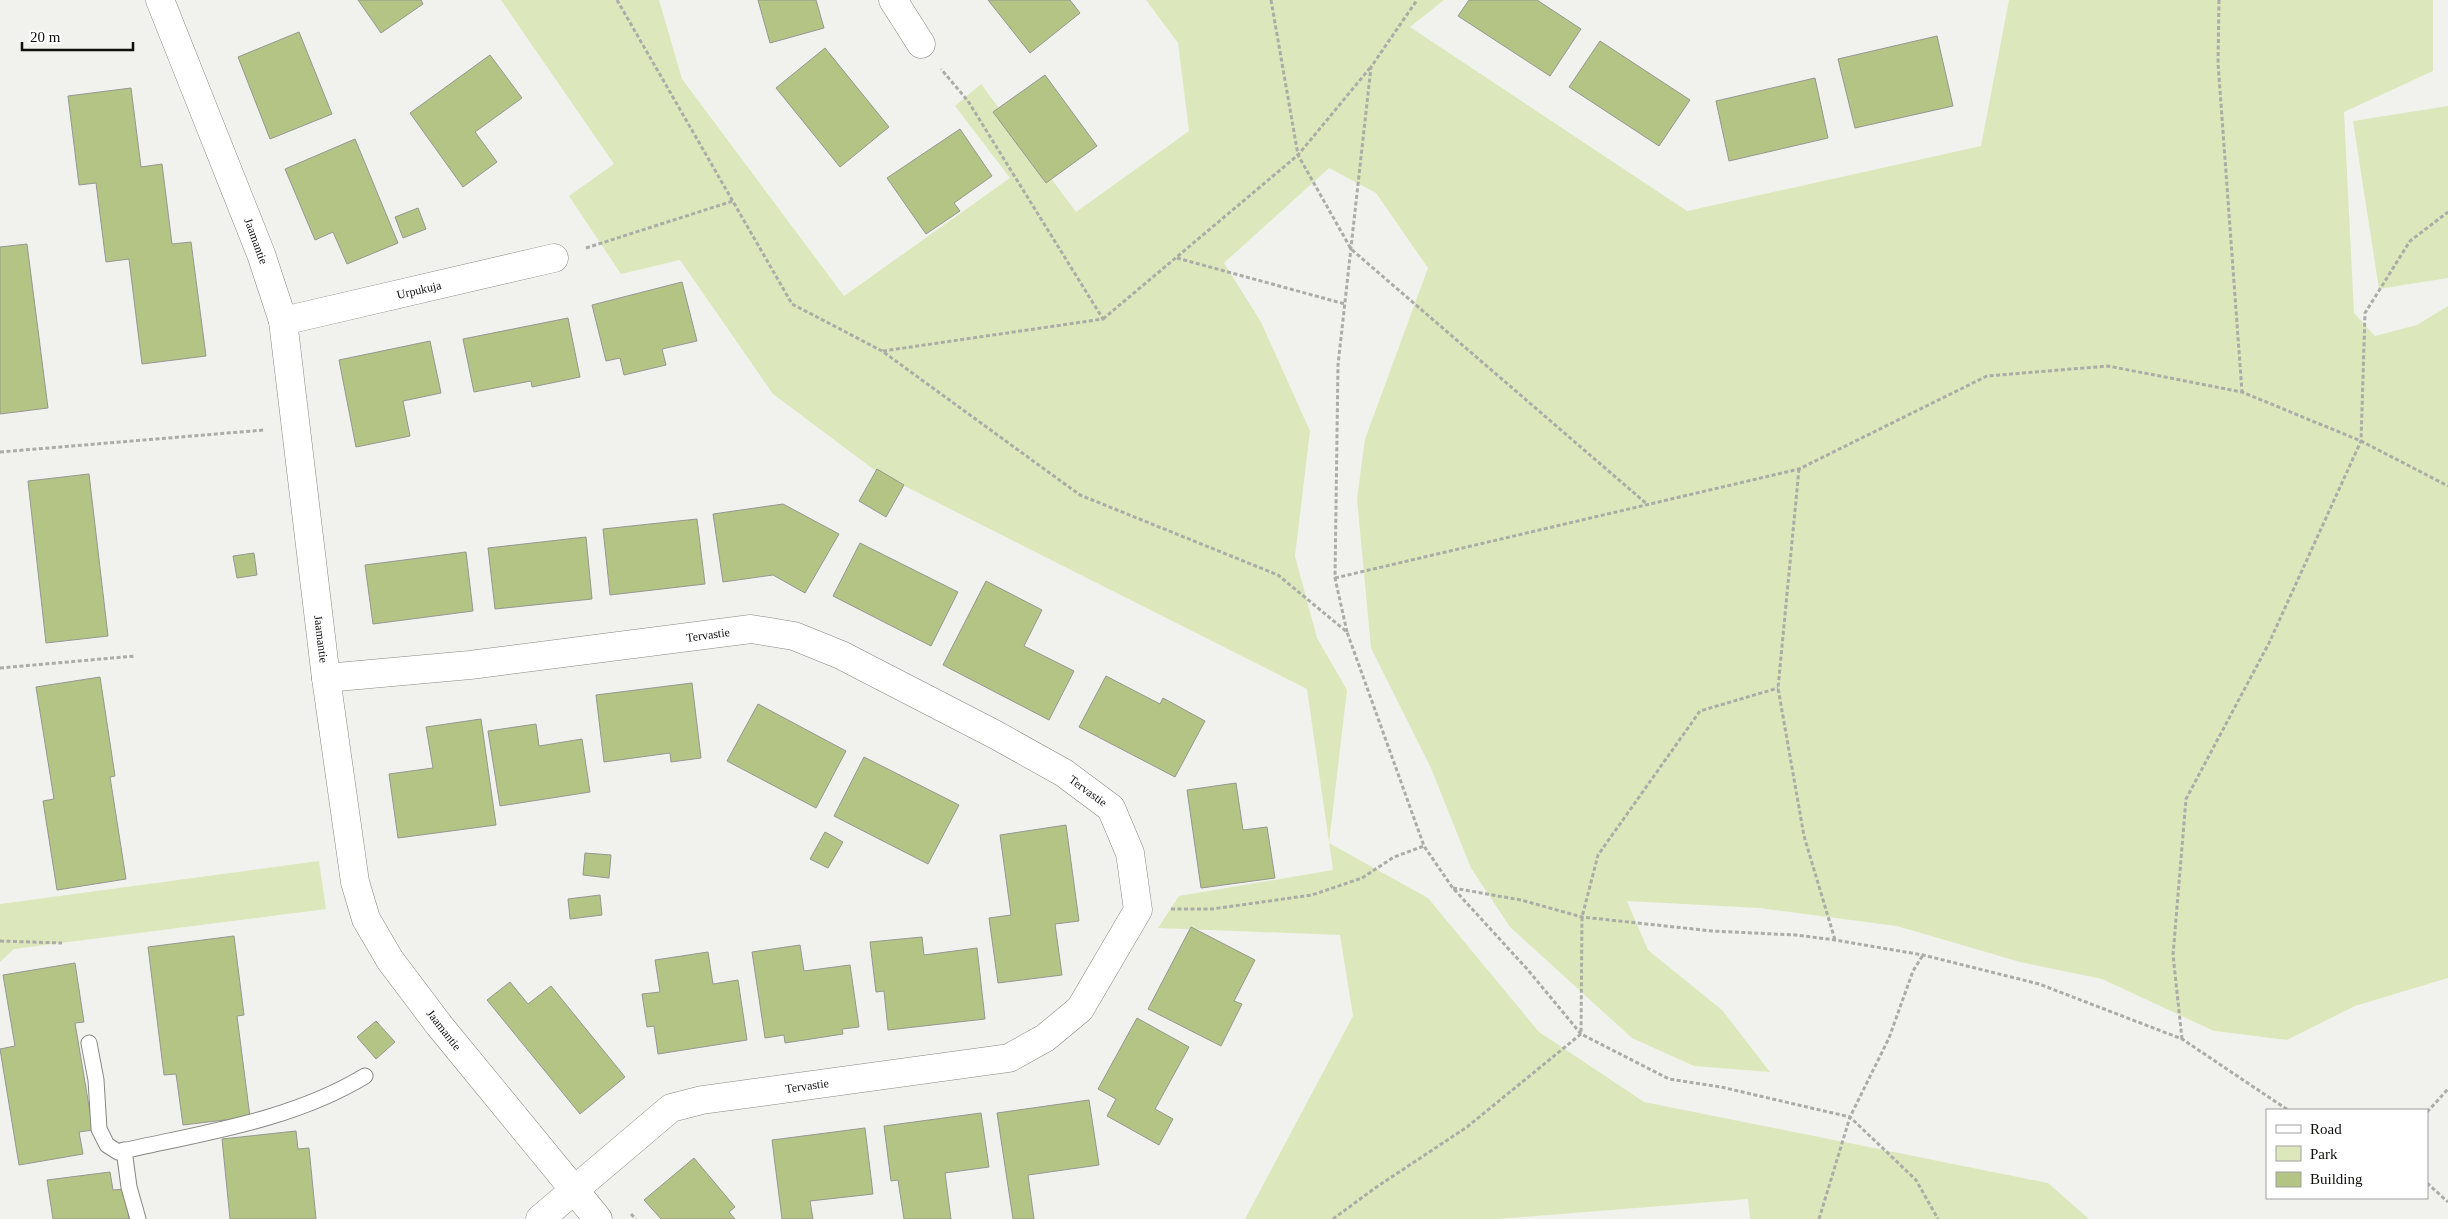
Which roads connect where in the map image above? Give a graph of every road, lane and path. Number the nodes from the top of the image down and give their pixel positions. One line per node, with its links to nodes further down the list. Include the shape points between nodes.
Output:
1 (617, 0): 10 (path)
2 (892, 0): 7 (street)
3 (1271, 0): 9 (path)
4 (1417, 0): 8 (path)
5 (2219, 0): 19 (path, via 2218,63)
6 (167, 2): 17 (street, Jaamantie)
7 (921, 44): 16 (path, via 968,102)
8 (1370, 67): 9 (path); 12 (path)
9 (1298, 155): 12 (path); 13 (path)
10 (733, 201): 14 (path); 18 (path, via 792,304)
11 (2448, 212): 21 (path, via 2410,241 2365,313)
12 (1351, 249): 15 (path); 25 (path)
13 (1176, 257): 15 (path); 16 (path)
14 (554, 258): 17 (street, Urpukuja)
15 (1345, 304): 26 (path, via 1338,365)
16 (1103, 319): 18 (path)
17 (283, 322): 20 (street, Jaamantie)
18 (882, 351): 27 (path, via 1080,495 1278,575)
19 (2242, 392): 21 (path); 23 (path, via 2108,366 1987,376)
20 (297, 427): 22 (path); 30 (street, Jaamantie, via 298,460)
21 (2360, 441): 24 (path); 41 (path, via 2269,643 2186,799 2173,955)
22 (0, 452)
23 (1799, 469): 25 (path); 31 (path)
24 (2448, 486)
25 (1648, 505): 26 (path)
26 (1335, 578): 27 (path)
27 (1347, 632): 32 (path)
28 (135, 656): 29 (path)
29 (0, 668)
30 (326, 678): 34 (street, Tervastie, via 470,665 751,629 794,636 841,655 996,735 1064,773 1111,808 1130,853); 51 (street, Jaamantie, via 355,882 366,919 390,960 439,1025)
31 (1778, 688): 35 (path, via 1700,711 1598,855); 36 (path, via 1804,836)
32 (1424, 846): 33 (path); 34 (path, via 1394,857 1362,878 1312,895 1212,908)
33 (1452, 887): 35 (path, via 1521,900); 40 (path, via 1523,964)
34 (1138, 910): 49 (street, Tervastie, via 1080,1009 1045,1038 1009,1058 702,1100 672,1108)
35 (1582, 917): 36 (path); 40 (path)
36 (1835, 940): 39 (path)
37 (0, 941): 38 (path)
38 (62, 943)
39 (1923, 955): 41 (path, via 2039,984); 47 (path, via 1913,971 1889,1038)
40 (1581, 1034): 47 (path, via 1669,1079 1721,1087); 57 (path, via 1467,1127)
41 (2182, 1039): 45 (path)
42 (89, 1043): 48 (lane, via 96,1080 99,1129 108,1146 118,1152)
43 (365, 1076): 48 (lane, via 341,1091 288,1112)
44 (2448, 1089): 46 (path)
45 (2287, 1109)
46 (2428, 1111)
47 (1850, 1117): 58 (path); 59 (path, via 1916,1180)
48 (124, 1150): 53 (lane)
49 (598, 1171): 51 (street, Tervastie); 56 (path)
50 (2428, 1184): 52 (path)
51 (576, 1191): 54 (street, Tervastie); 55 (street, Jaamantie)
52 (2448, 1202)
53 (138, 1219)
54 (540, 1219)
55 (598, 1219)
56 (636, 1219)
57 (1333, 1219)
58 (1819, 1219)
59 (1938, 1219)

